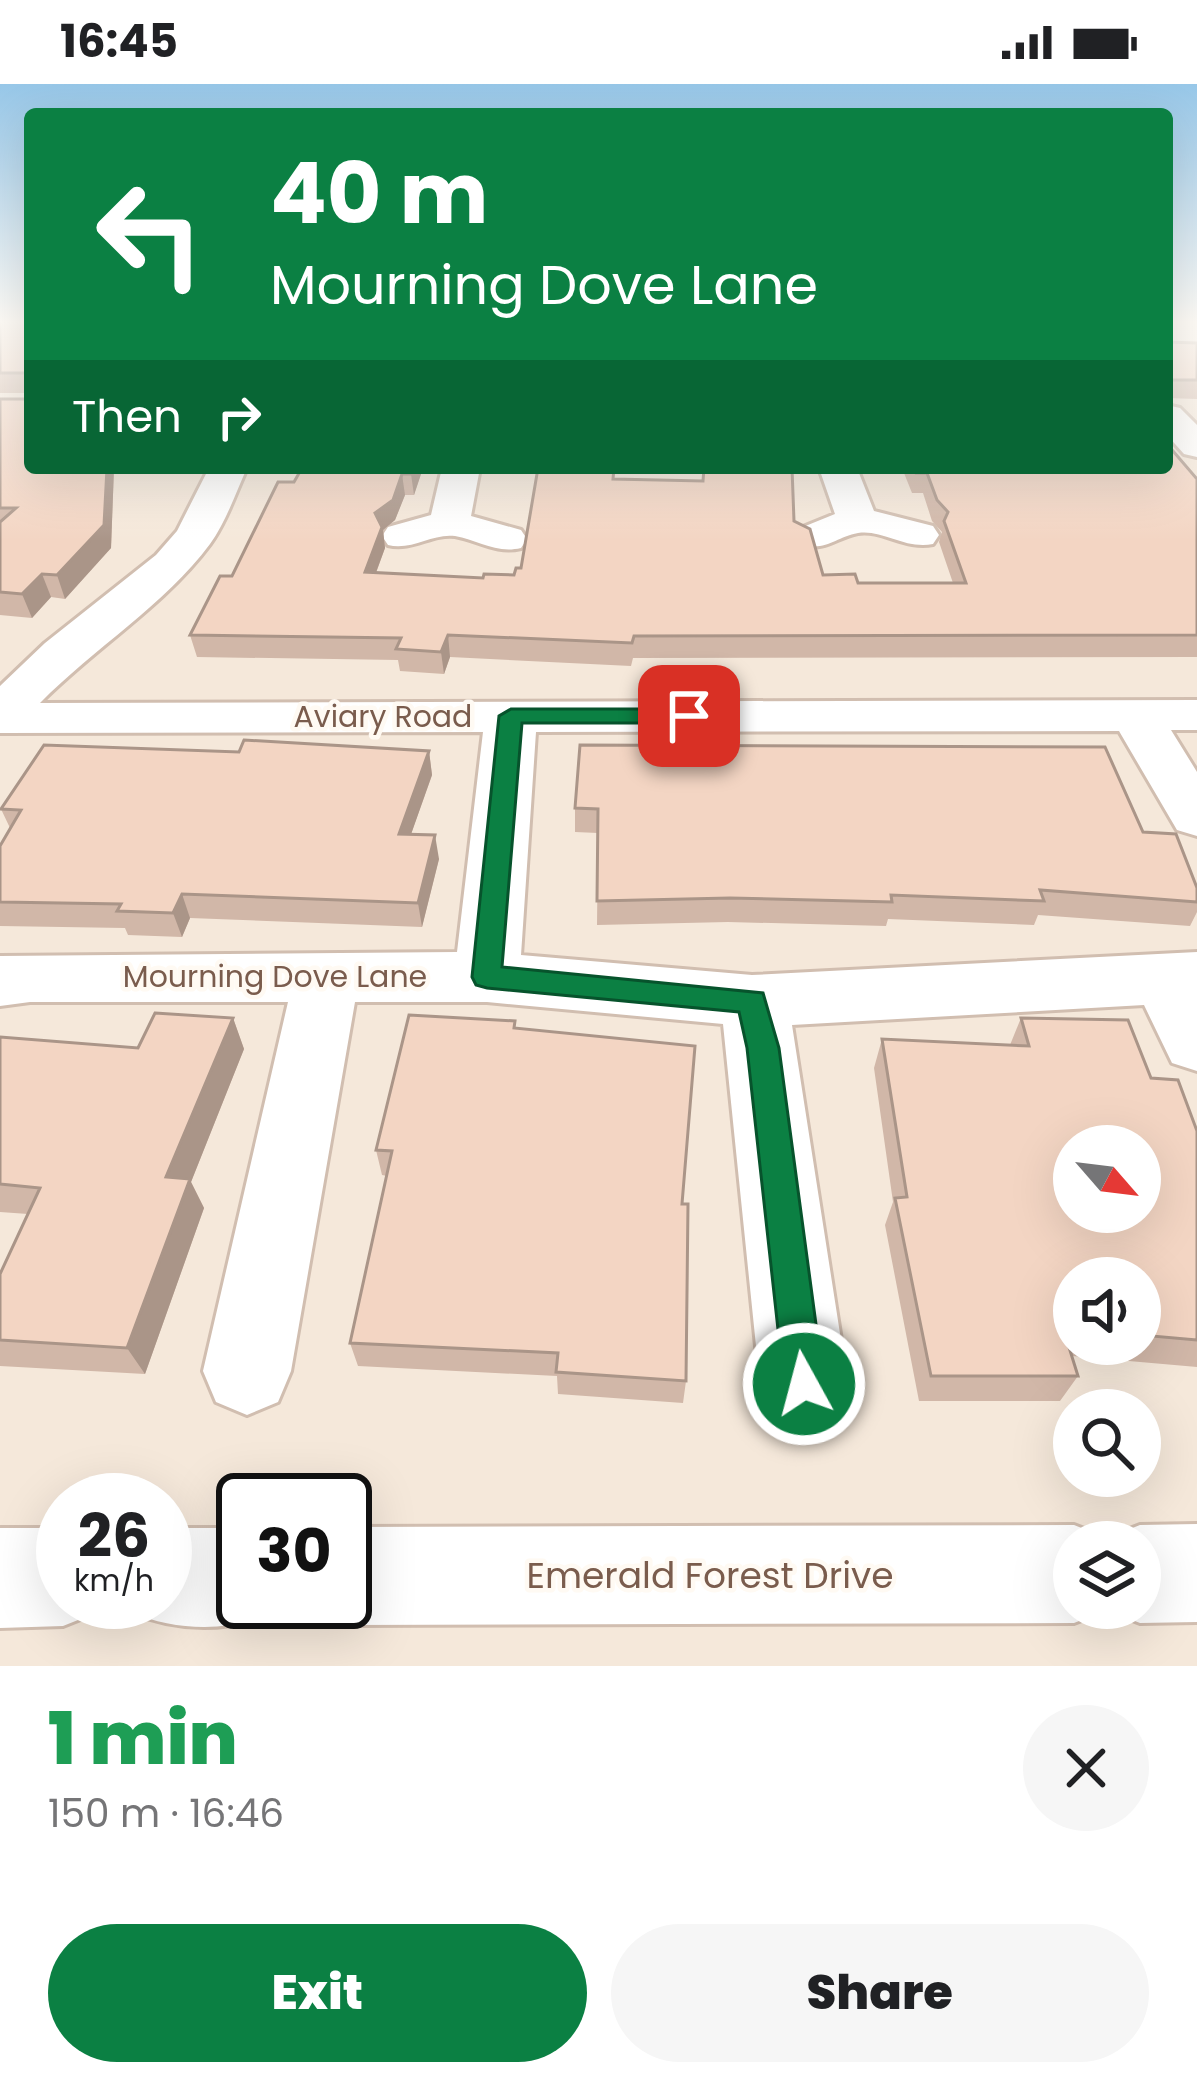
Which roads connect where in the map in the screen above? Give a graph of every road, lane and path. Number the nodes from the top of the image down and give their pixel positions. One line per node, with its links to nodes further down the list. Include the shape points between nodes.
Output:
1 (1173, 421): 2 (street)
2 (1197, 446)
3 (225, 474): 14 (street, via 195,536 171,564)
4 (459, 474): 7 (street)
5 (840, 474): 6 (street)
6 (857, 519): 8 (street); 10 (street)
7 (450, 522): 9 (street); 11 (street)
8 (918, 535)
9 (404, 536)
10 (818, 536)
11 (506, 538)
12 (1136, 715): 13 (street, Aviary Road); 15 (street, Aviary Road); 16 (street)
13 (1197, 715)
14 (0, 716): 15 (street, Aviary Road)
15 (511, 716): 18 (street)
16 (1197, 817)
17 (327, 977): 18 (street, Mourning Dove Lane); 20 (street, Mourning Dove Lane); 23 (street)
18 (487, 977): 21 (street, Mourning Dove Lane)
19 (1180, 977): 21 (street, Mourning Dove Lane); 22 (street)
20 (0, 981)
21 (752, 1001): 24 (street)
22 (1197, 1042)
23 (247, 1371)
24 (804, 1384)
25 (1053, 1574): 28 (street, Emerald Forest Drive)
26 (1161, 1574): 27 (street)
27 (1197, 1574)
28 (372, 1576)
29 (0, 1577): 30 (street)
30 (36, 1577)

